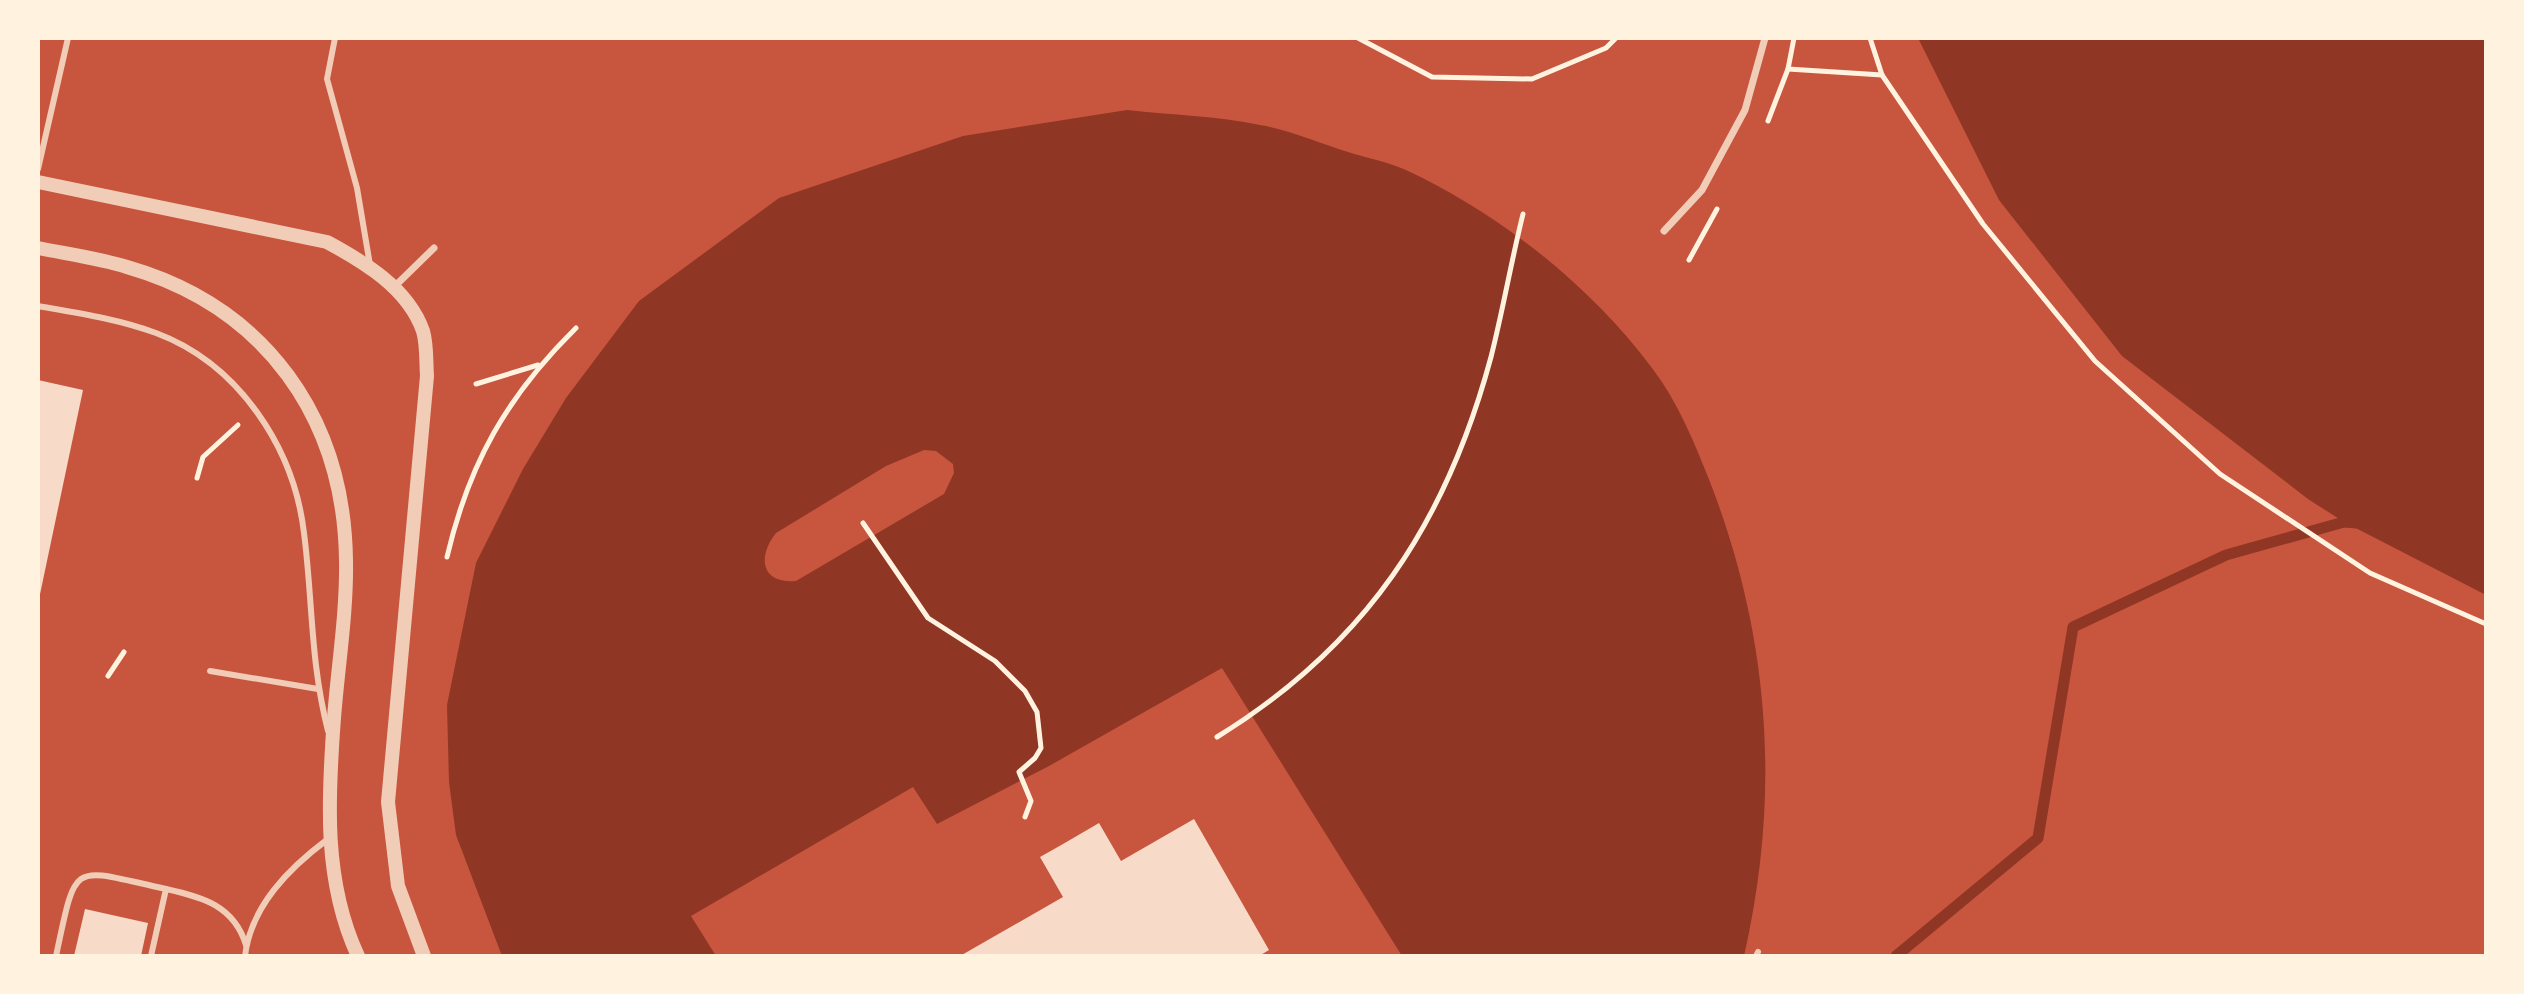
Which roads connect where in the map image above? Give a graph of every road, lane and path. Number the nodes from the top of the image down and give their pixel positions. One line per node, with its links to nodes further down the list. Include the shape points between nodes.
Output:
1 (68, 38): 9 (lane)
2 (335, 38): 15 (lane, via 327,79 357,188)
3 (1358, 38): 4 (path, via 1432,77 1532,79 1606,48)
4 (1616, 38)
5 (1765, 38): 12 (street, via 1745,110 1702,190)
6 (1870, 38): 8 (path)
7 (1788, 69): 8 (path)
8 (1882, 75): 25 (path, via 1983,224 2095,361 2220,474 2257,499 2370,573)
9 (38, 169)
10 (38, 182): 15 (street, via 327,242)
11 (1523, 214): 30 (path, via 1472,418 1411,552 1309,673)
12 (1664, 231)
13 (38, 248): 31 (street, via 127,267 186,291 260,343 293,379 315,414 333,463 347,562)
14 (434, 248): 16 (street)
15 (370, 265): 16 (street)
16 (393, 288): 40 (street, via 423,332 427,376 388,802 398,886)
17 (38, 306): 29 (lane, via 108,318 159,334 233,383 256,411 293,478 304,530)
18 (576, 328): 19 (path)
19 (539, 365): 20 (path); 24 (path, via 506,408 480,456 458,509)
20 (476, 384)
21 (238, 425): 22 (path, via 203,457)
22 (197, 478)
23 (863, 523): 32 (path, via 928,618 995,661 1025,691 1037,712 1041,748 1019,772 1031,801)
24 (447, 557)
25 (2486, 624)
26 (124, 652): 28 (path)
27 (210, 671): 29 (lane)
28 (108, 676)
29 (318, 689): 31 (lane)
30 (1217, 737)
31 (332, 746): 33 (street)
32 (1025, 817)
33 (328, 839): 35 (lane, via 301,859 267,898); 39 (street, via 347,932)
34 (166, 889): 35 (lane, via 216,904 242,930); 36 (lane, via 92,873 76,880); 37 (lane)
35 (246, 945): 38 (lane)
36 (56, 956)
37 (151, 956)
38 (245, 956)
39 (358, 956)
40 (424, 956)

